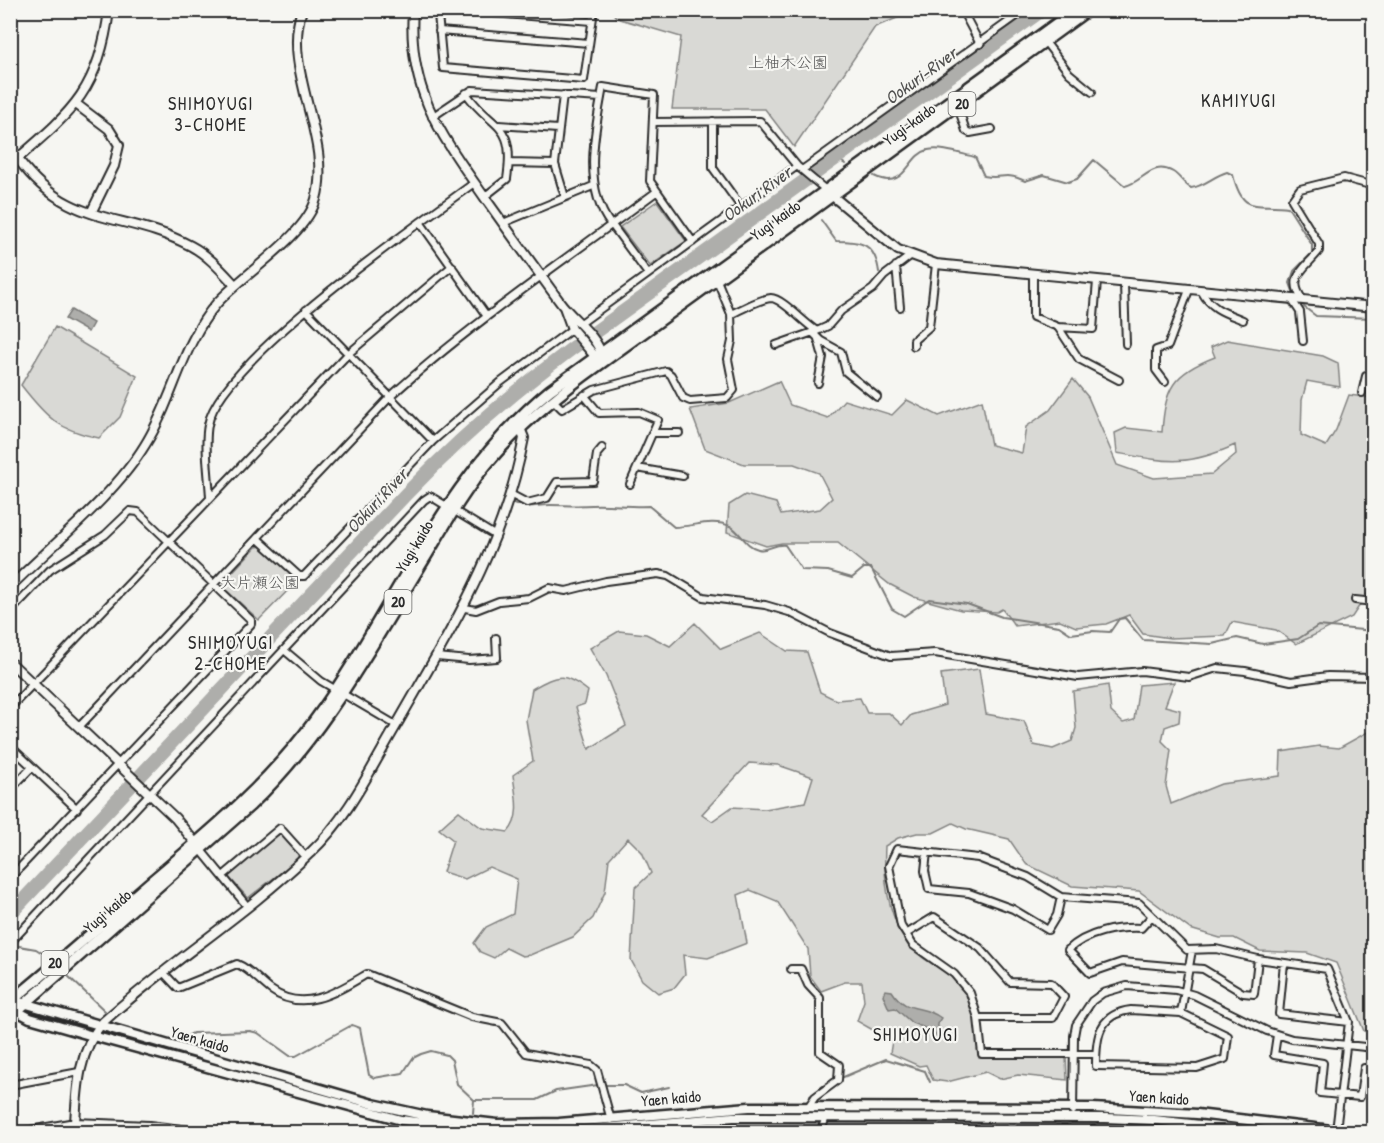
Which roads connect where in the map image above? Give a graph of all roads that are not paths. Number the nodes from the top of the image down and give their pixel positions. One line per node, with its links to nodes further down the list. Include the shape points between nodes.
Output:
1 (109, 10): 21 (street, via 97,66)
2 (302, 10): 57 (street, via 297,42 319,166 316,200 300,227)
3 (413, 10): 23 (street, via 417,71)
4 (441, 10): 13 (street)
5 (456, 10): 10 (street)
6 (594, 10): 12 (street)
7 (962, 10): 16 (street)
8 (1025, 10): 16 (street)
9 (1088, 10): 15 (main road, Yugi-kaido / 20)
10 (509, 12): 12 (street)
11 (1070, 12): 37 (main road, Yugi-kaido / 20)
12 (592, 21): 14 (street)
13 (440, 31): 14 (street); 14 (street, via 443,68 584,80)
14 (589, 43)
15 (1046, 43): 17 (street, via 1069,73); 22 (main road, Yugi-kaido / 20)
16 (980, 44): 33 (street)
17 (1092, 92)
18 (466, 93): 19 (street, via 472,90); 23 (street); 26 (street)
19 (563, 96): 20 (street); 27 (street)
20 (601, 98): 25 (street, via 603,87 652,93); 35 (street)
21 (76, 104): 29 (street, via 52,131); 42 (street, via 109,129 119,144 114,166)
22 (958, 107): 28 (street, via 970,134); 37 (main road, Yugi-kaido / 20)
23 (432, 117): 34 (street)
24 (713, 121): 25 (street); 33 (street, via 760,121); 41 (street, via 713,168)
25 (653, 122): 38 (street, via 650,181)
26 (499, 125): 27 (street); 30 (street, via 510,150)
27 (558, 129): 31 (street)
28 (992, 129)
29 (18, 159): 32 (street); 42 (street, via 55,197)
30 (509, 162): 31 (street); 39 (street, via 507,179)
31 (555, 164): 40 (street)
32 (10, 165)
33 (801, 169): 37 (street); 41 (street)
34 (474, 183): 39 (street); 43 (street)
35 (593, 186): 40 (street); 45 (street)
36 (1374, 186): 61 (street, via 1344,178 1300,189 1295,194 1292,200 1319,244 1319,251 1295,282)
37 (827, 191): 47 (street, via 887,242); 54 (main road, Yugi kaido / 20); 79 (main road, Yugi kaido / 20)
38 (656, 192): 45 (street); 46 (street)
39 (484, 197): 44 (street)
40 (565, 197): 44 (street)
41 (741, 207): 46 (street)
42 (91, 213): 57 (street, via 184,243 206,256)
43 (420, 222): 49 (street); 65 (street)
44 (503, 223): 53 (street)
45 (612, 225): 51 (street); 53 (street)
46 (693, 242): 51 (street)
47 (910, 256): 48 (street); 50 (street)
48 (936, 264): 52 (street); 77 (street, via 929,327 914,340)
49 (452, 266): 67 (street); 78 (street)
50 (896, 267): 63 (street); 72 (street, via 828,326)
51 (648, 274): 69 (street)
52 (1033, 274): 55 (street); 70 (street, via 1033,317)
53 (541, 276): 62 (street); 67 (street)
54 (717, 280): 66 (street); 79 (main road, Yugi kaido / 20)
55 (1097, 281): 56 (street); 70 (street, via 1093,329)
56 (1124, 284): 58 (street); 75 (street)
57 (235, 285): 104 (street, via 200,326 161,416 138,456)
58 (1189, 290): 59 (street); 82 (street, via 1168,346 1156,350 1156,370)
59 (1202, 292): 60 (street); 68 (street, via 1219,311)
60 (1292, 300): 61 (street); 74 (street, via 1300,312)
61 (1303, 301): 64 (street)
62 (564, 307): 69 (street); 71 (street)
63 (900, 307)
64 (1374, 308)
65 (306, 310): 78 (street); 98 (street, via 227,386 215,406 208,425)
66 (731, 314): 72 (street, via 771,298 781,301); 85 (street, via 728,359 734,390 727,398 683,398 666,371 617,382)
67 (486, 315): 86 (street)
68 (1244, 320)
69 (582, 325): 79 (street)
70 (1058, 327): 81 (street, via 1079,359)
71 (574, 331): 79 (street); 92 (street, via 501,382)
72 (815, 332): 73 (street); 76 (street)
73 (818, 338): 83 (street, via 823,357); 87 (street, via 841,352 846,372)
74 (1303, 341)
75 (1126, 344)
76 (776, 345)
77 (914, 346)
78 (348, 354): 86 (street); 98 (street)
79 (600, 358): 88 (main road, Yugi kaido / 20); 99 (main road, Yugi kaido / 20, via 550,390 512,423 482,457)
80 (1374, 375): 84 (street, via 1365,376)
81 (1119, 380)
82 (1165, 382)
83 (818, 383)
84 (1362, 393)
85 (584, 395): 88 (street, via 562,409); 90 (street, via 599,413 639,412 658,420)
86 (391, 396): 92 (street); 101 (street)
87 (877, 397)
88 (553, 399): 89 (main road, Yugi kaido / 20)
89 (520, 428): 97 (street, via 524,438); 99 (main road, Yugi kaido / 20)
90 (652, 433): 91 (street); 94 (street)
91 (679, 434)
92 (433, 441): 101 (street, via 304,576 298,576)
93 (602, 448): 97 (street, via 597,454 593,481 557,482 547,498 527,503)
94 (637, 468): 95 (street); 96 (street)
95 (683, 476)
96 (630, 484)
97 (510, 494): 100 (street)
98 (210, 498): 102 (street)
99 (450, 508): 100 (street); 110 (street, via 430,496 424,500); 115 (main road, Yugi kaido / 20)
100 (496, 536): 107 (street)
101 (257, 538): 103 (street)
102 (168, 542): 103 (street); 108 (street, via 138,512 130,512 105,535 50,570); 114 (street)
103 (213, 583): 118 (street); 120 (street, via 252,620 251,624)
104 (11, 586)
105 (1355, 600): 106 (street)
106 (1374, 602)
107 (465, 608): 111 (street); 113 (street, via 476,610 499,601 529,598 549,588 566,591 606,580 658,574 704,597 789,612 830,633 891,656 935,653 1078,677 1142,671 1189,677 1217,668 1292,681 1328,676)
108 (10, 612)
109 (496, 638): 111 (street, via 497,658)
110 (284, 650): 115 (street); 123 (street)
111 (437, 657): 117 (street)
112 (10, 662): 114 (street)
113 (1374, 677)
114 (33, 683): 116 (street); 118 (street)
115 (338, 691): 117 (street); 125 (main road, Yugi kaido / 20, via 283,760)
116 (10, 708)
117 (396, 725): 127 (street, via 342,816)
118 (79, 727): 120 (street)
119 (10, 746): 121 (street)
120 (119, 764): 123 (street); 124 (street)
121 (32, 767): 122 (street); 124 (street)
122 (10, 790)
123 (147, 791): 125 (street); 134 (street)
124 (77, 809): 129 (street)
125 (198, 846): 128 (street); 142 (main road, Yugi kaido / 20); 143 (main road, Yugi kaido / 20)
126 (927, 852): 130 (street, via 978,858 1028,877); 130 (street, via 925,872 929,889 969,893 1013,909 1048,930); 133 (street, via 897,849 889,866 897,916)
127 (306, 857): 128 (street, via 280,828); 131 (street)
128 (223, 876): 131 (street)
129 (10, 878)
130 (1061, 897): 132 (street, via 1139,903)
131 (247, 906): 140 (street)
132 (1152, 916): 135 (street, via 1187,950); 138 (street, via 1141,928 1118,927 1077,941 1068,950 1090,973 1122,962)
133 (906, 934): 146 (street, via 922,953 963,983); 146 (street, via 934,917 980,948 1010,982 1051,983 1064,997 1053,1018)
134 (10, 943)
135 (1192, 950): 136 (street, via 1216,949); 138 (street)
136 (1258, 959): 137 (street); 138 (street, via 1254,994 1243,993 1203,969)
137 (1284, 963): 147 (street, via 1327,969); 147 (street, via 1279,1014)
138 (1189, 968): 141 (street)
139 (791, 969): 159 (street, via 801,969 820,998 820,1052 839,1065 838,1077)
140 (163, 972): 148 (street); 163 (street, via 178,988 237,964 272,991 285,997 314,1000 324,999 367,974 472,1017 502,1023 526,1053 591,1065 597,1070)
141 (1186, 993): 144 (street); 149 (street); 153 (street, via 1127,986 1103,993 1092,1001 1076,1025)
142 (11, 1001): 143 (main road, Yaen kaido); 145 (main road)
143 (25, 1003): 145 (main road, Yugi kaido / 20); 148 (main road, Yaen kaido)
144 (1181, 1013): 154 (street, via 1131,1010 1112,1015 1099,1030); 154 (street, via 1228,1036 1225,1059 1197,1068 1096,1066)
145 (14, 1014): 150 (main road, Yaen kaido)
146 (978, 1018): 153 (street, via 982,1054)
147 (1349, 1022): 151 (street)
148 (99, 1026): 150 (street); 165 (main road, Yaen kaido, via 373,1104)
149 (1277, 1035): 151 (street); 158 (street, via 1274,1055 1323,1064 1320,1093)
150 (93, 1036): 156 (street); 165 (main road, Yaen kaido, via 401,1120)
151 (1345, 1044): 152 (street); 158 (street)
152 (1374, 1048)
153 (1073, 1054): 154 (street); 160 (street)
154 (1096, 1054)
155 (1374, 1069): 158 (street, via 1364,1068 1360,1097)
156 (79, 1072): 157 (street); 162 (street)
157 (10, 1085)
158 (1340, 1095): 167 (street)
159 (808, 1107): 160 (main road, Yaen kaido); 163 (main road, Yaen kaido, via 699,1110)
160 (1073, 1113): 161 (main road, Yaen kaido); 166 (main road, Yaen kaido)
161 (826, 1116): 163 (main road, Yaen kaido); 172 (street)
162 (75, 1123): 164 (street); 168 (street)
163 (611, 1123): 165 (main road, Yaen kaido); 171 (main road, Yaen kaido)
164 (150, 1129): 169 (street)
165 (482, 1129): 170 (main road, Yaen kaido)
166 (1255, 1129): 167 (main road, Yaen kaido); 173 (main road, Yaen kaido)
167 (1335, 1131): 174 (main road, Yaen kaido)
168 (25, 1132)
169 (198, 1132)
170 (487, 1132)
171 (556, 1132)
172 (821, 1132)
173 (1265, 1132)
174 (1348, 1132)

